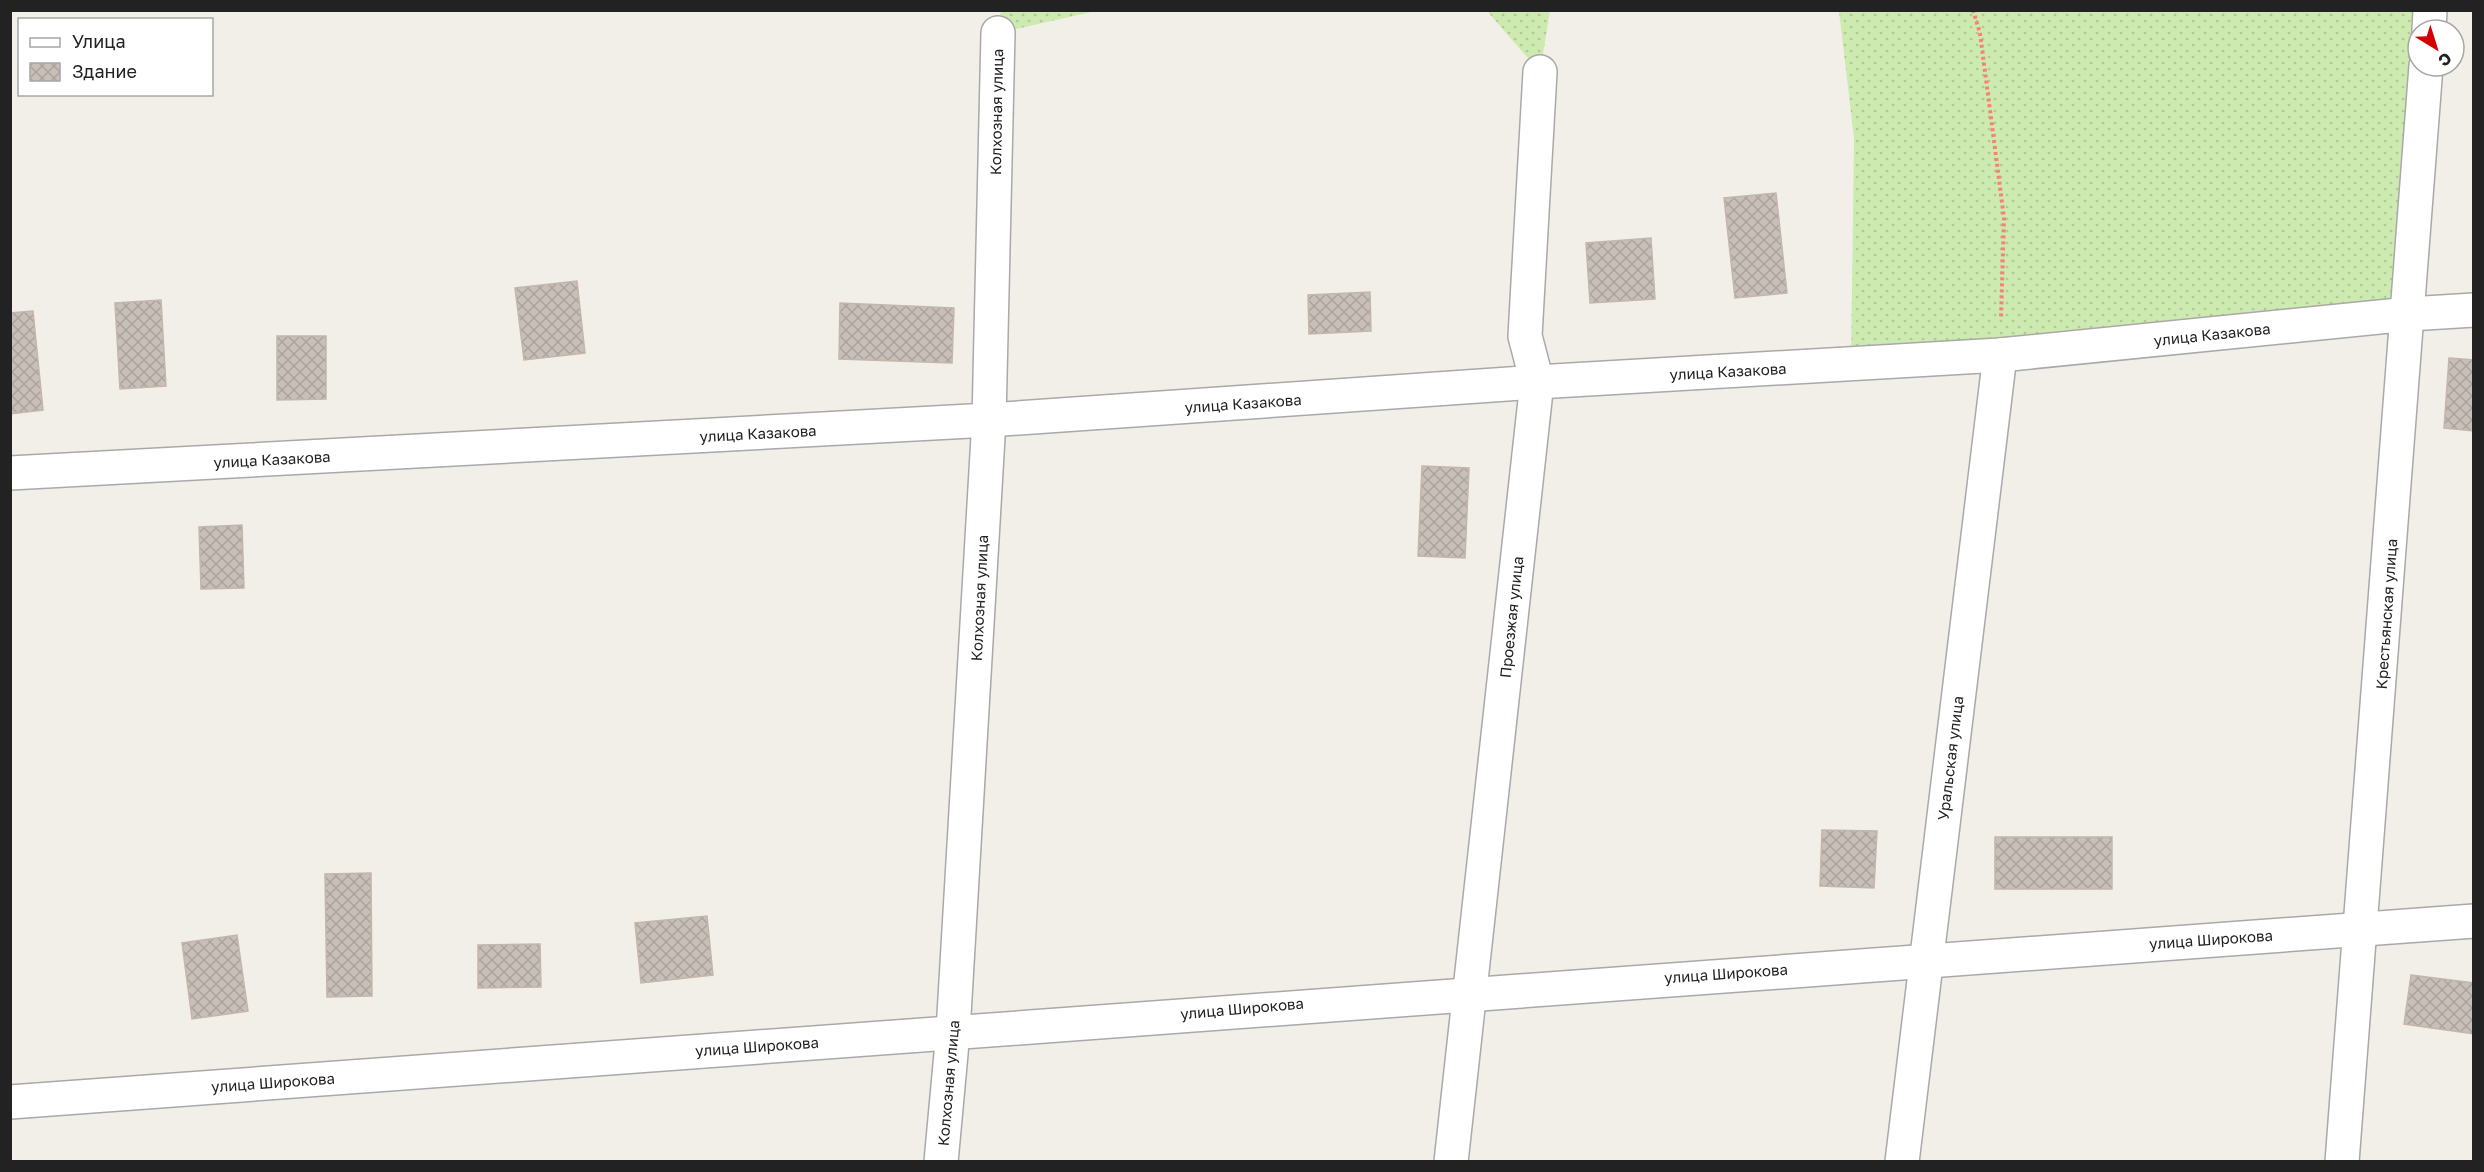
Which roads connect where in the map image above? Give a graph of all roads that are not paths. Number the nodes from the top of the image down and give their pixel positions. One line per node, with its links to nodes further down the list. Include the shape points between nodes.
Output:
1 (998, 33): 8 (street, Колхозная улица)
2 (1540, 72): 7 (street, Проезжая улица, via 1525,336)
3 (2425, 78): 5 (street, Крестьянская улица)
4 (2474, 310): 5 (street, улица Казакова)
5 (2409, 314): 6 (street, улица Казакова); 11 (street, Крестьянская улица)
6 (2000, 356): 7 (street, улица Казакова); 12 (street, Уральская улица)
7 (1537, 382): 8 (street, улица Казакова); 13 (street, Проезжая улица)
8 (989, 420): 9 (street, улица Казакова); 14 (street, Колхозная улица)
9 (10, 473)
10 (2474, 921): 11 (street, улица Широкова)
11 (2362, 928): 12 (street, улица Широкова); 19 (street, Крестьянская улица)
12 (1925, 959): 13 (street, улица Широкова); 18 (street, Уральская улица)
13 (1470, 990): 14 (street, улица Широкова); 17 (street, Проезжая улица)
14 (953, 1032): 15 (street, улица Широкова); 16 (street, Колхозная улица)
15 (10, 1102)
16 (941, 1161)
17 (1451, 1161)
18 (1902, 1161)
19 (2342, 1161)

